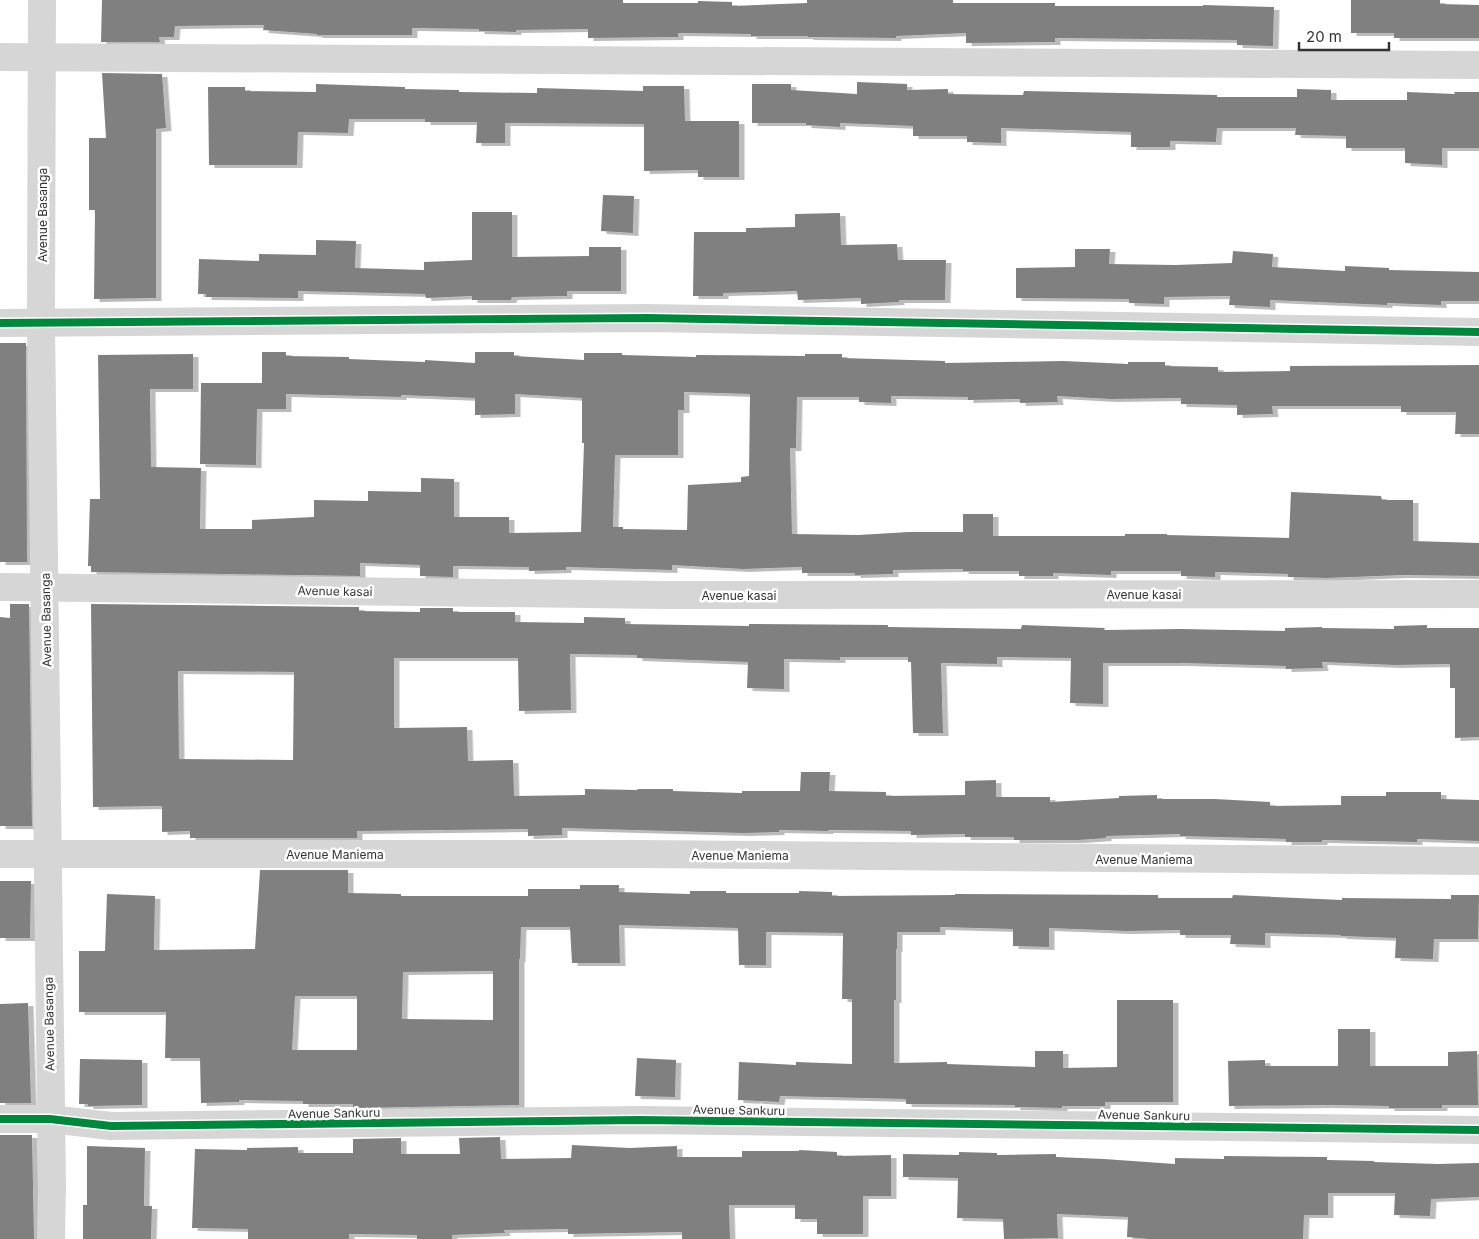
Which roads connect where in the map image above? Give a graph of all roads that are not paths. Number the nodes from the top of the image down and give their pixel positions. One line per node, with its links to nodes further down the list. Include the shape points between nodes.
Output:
1 (42, 0): 3 (street, Avenue Basanga)
2 (0, 56): 3 (street)
3 (42, 57): 4 (street); 6 (street, Avenue Basanga)
4 (1479, 65)
5 (0, 323): 6 (street)
6 (42, 324): 7 (street, via 648,318); 9 (street, Avenue Basanga)
7 (1479, 332)
8 (0, 587): 9 (street, Avenue kasai)
9 (45, 587): 10 (street, Avenue kasai, via 666,595); 12 (street, Avenue Basanga)
10 (1479, 594)
11 (0, 854): 12 (street, Avenue Maniema)
12 (47, 854): 13 (street, Avenue Maniema, via 642,854); 15 (street, Avenue Basanga)
13 (1479, 862)
14 (0, 1119): 15 (street, Avenue Sankuru)
15 (50, 1119): 16 (street, Avenue Sankuru, via 111,1126 638,1120); 17 (street, Avenue Basanga)
16 (1479, 1130)
17 (51, 1239)

